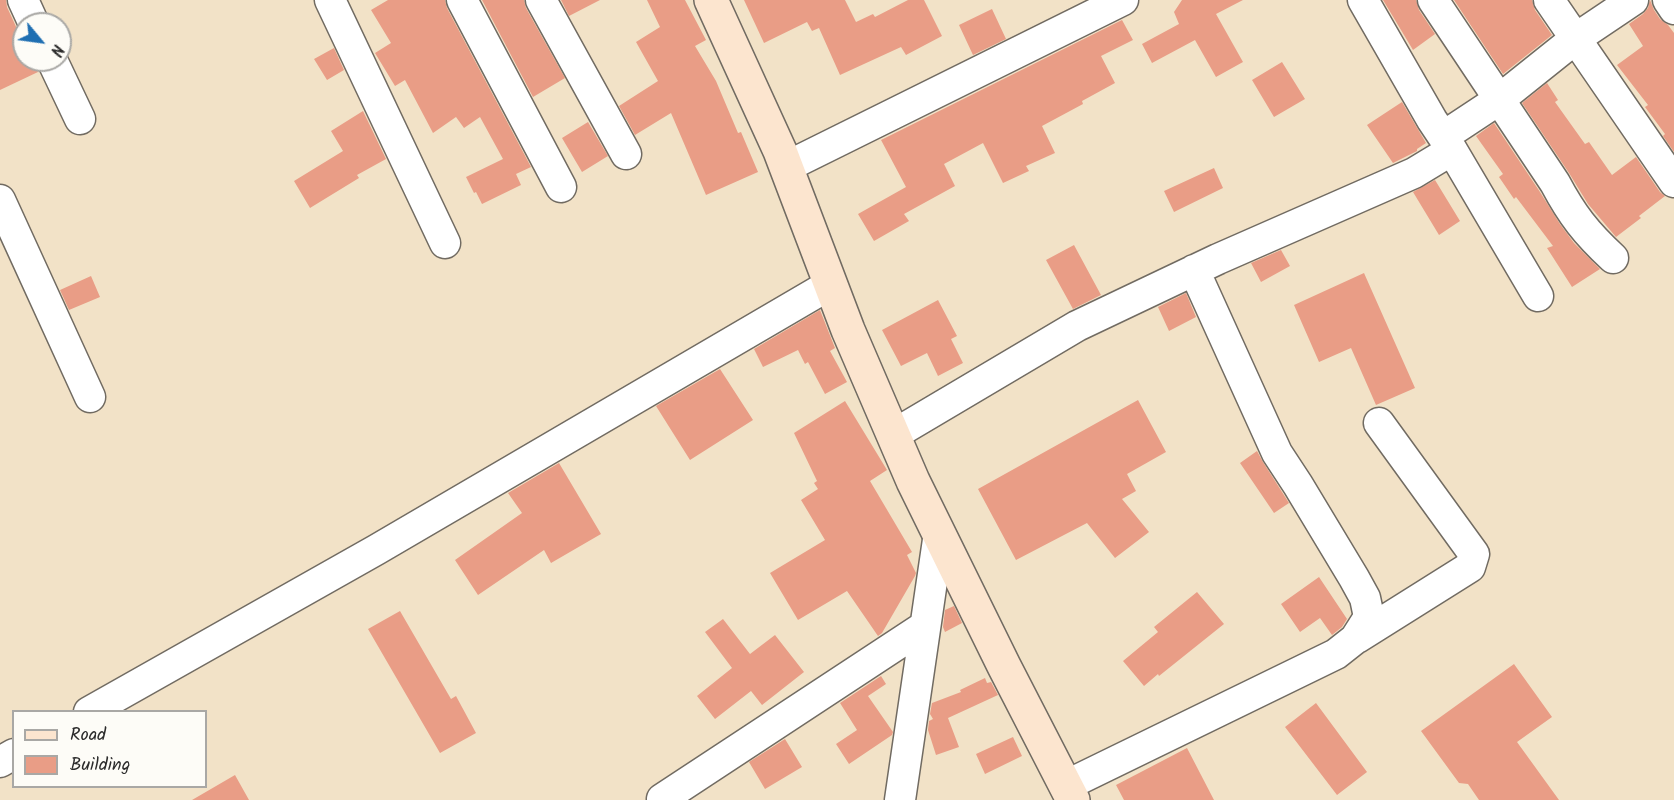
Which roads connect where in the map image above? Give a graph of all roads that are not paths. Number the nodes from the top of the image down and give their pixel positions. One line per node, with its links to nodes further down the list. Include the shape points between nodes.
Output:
1 (330, 0): 22 (street)
2 (462, 0): 20 (street)
3 (541, 0): 17 (street)
4 (711, 0): 18 (main road)
5 (1123, 0): 18 (street)
6 (1363, 0): 16 (street)
7 (1433, 0): 14 (street)
8 (1549, 0): 12 (street)
9 (1633, 0): 12 (street)
10 (1668, 0): 11 (street)
11 (1674, 9)
12 (1575, 39): 14 (street); 19 (street)
13 (58, 72): 15 (street)
14 (1500, 99): 16 (street); 23 (street, via 1569,209 1591,238)
15 (80, 119)
16 (1448, 143): 24 (street, via 1414,173); 26 (street)
17 (626, 154)
18 (786, 167): 25 (main road)
19 (1674, 182)
20 (561, 188)
21 (0, 200): 27 (street)
22 (445, 243)
23 (1613, 258)
24 (1194, 270): 29 (street, via 1077,326); 32 (street, via 1277,453 1365,598 1369,617)
25 (831, 284): 29 (main road); 33 (street, via 376,550)
26 (1538, 296)
27 (90, 397)
28 (1379, 423): 32 (street, via 1474,554 1470,567)
29 (893, 435): 30 (main road)
30 (939, 533): 31 (street); 34 (main road)
31 (925, 626): 35 (street); 36 (street)
32 (1355, 639): 34 (street, via 1336,654)
33 (91, 710)
34 (1069, 793)
35 (898, 798)
36 (662, 799)

